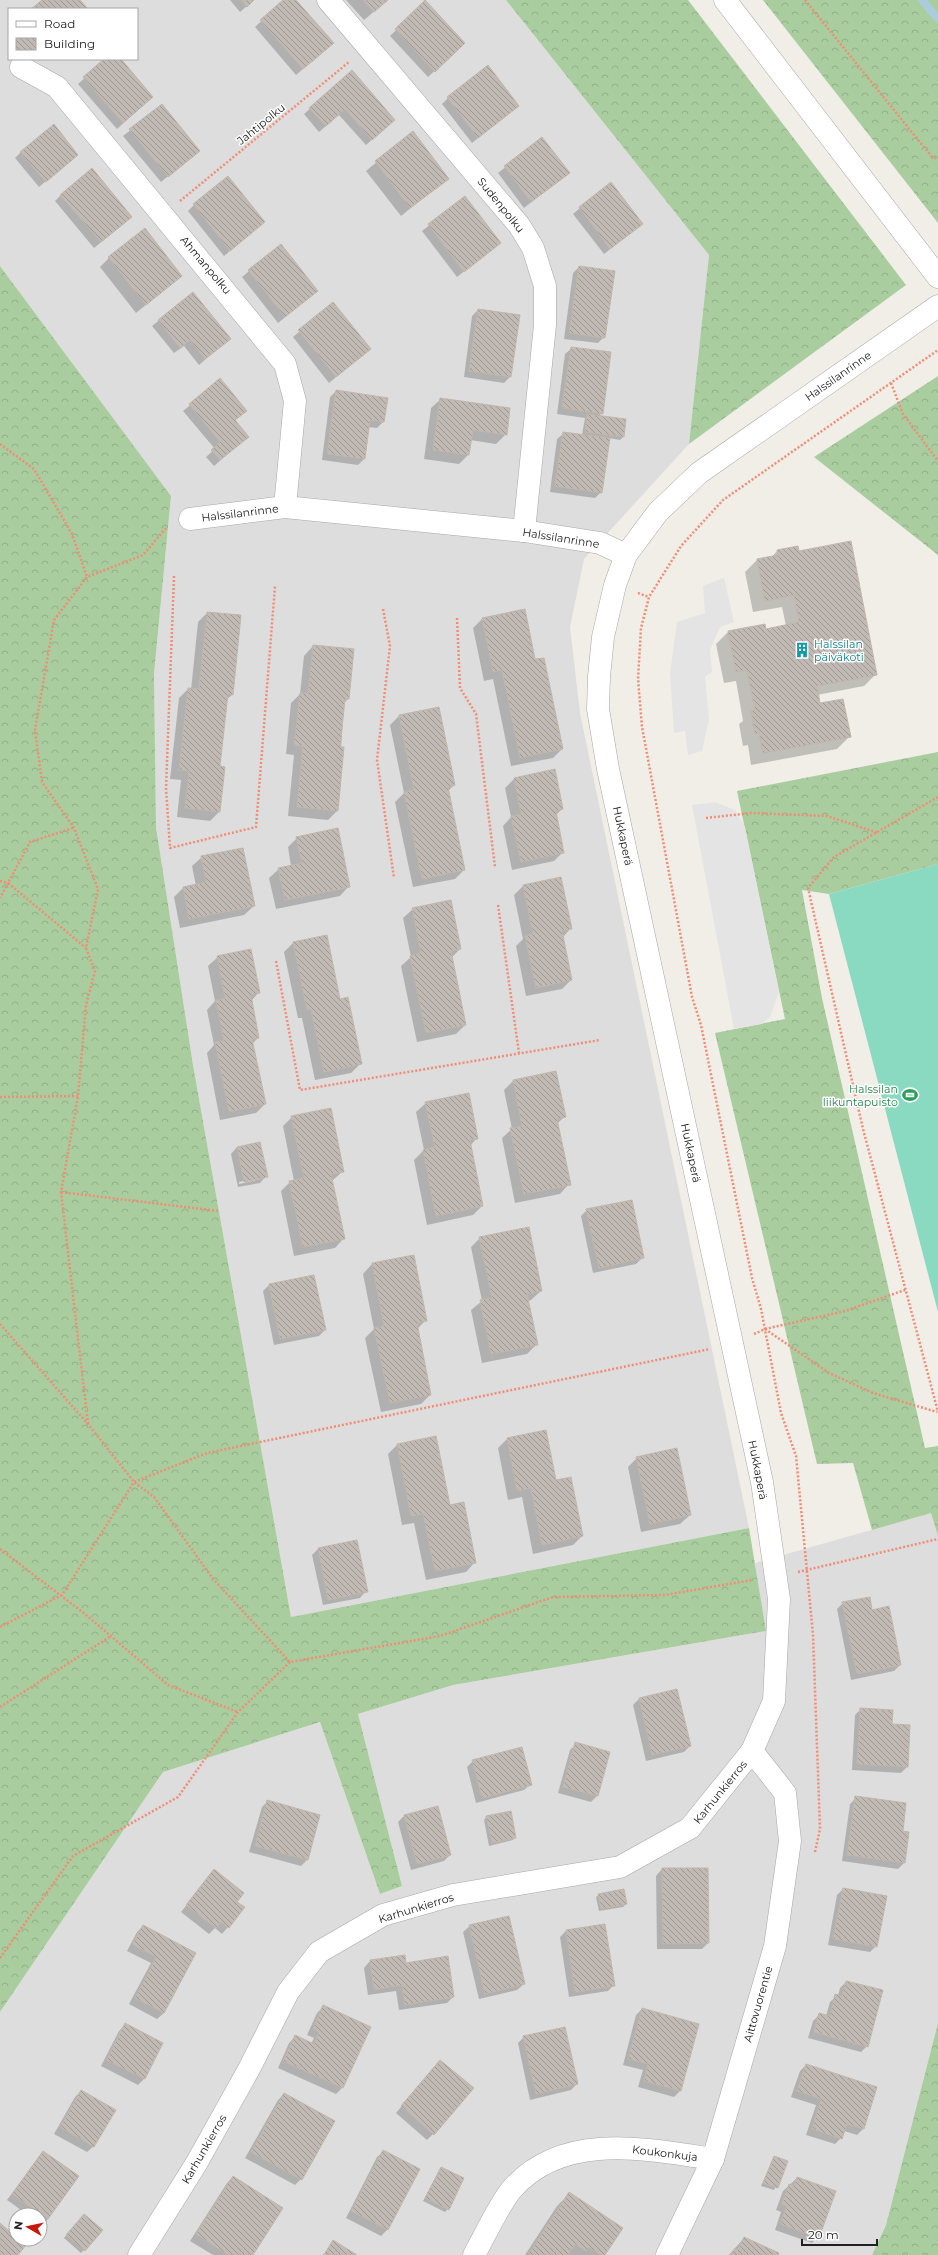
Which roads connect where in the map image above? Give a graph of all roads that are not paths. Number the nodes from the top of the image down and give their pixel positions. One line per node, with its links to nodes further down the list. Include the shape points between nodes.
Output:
1 (328, 0): 8 (street, Sudenpolku, via 519,225 533,248 545,286 545,325)
2 (725, 0): 4 (street)
3 (21, 67): 6 (street, Ahmanpolku, via 57,87 285,364 295,401)
4 (938, 277)
5 (938, 306): 9 (street, Halssilanrinne, via 699,473 658,512)
6 (285, 507): 7 (street, Halssilanrinne); 8 (street, Halssilanrinne)
7 (190, 519)
8 (524, 531): 9 (street, Halssilanrinne, via 600,543)
9 (626, 555): 10 (street, Hukkaperä, via 615,585 603,637 598,709 608,769 762,1482 776,1576 779,1599 774,1700)
10 (752, 1751): 11 (street, Aittovuorentie, via 785,1793 790,1841 775,1946); 12 (street, Karhunkierros, via 690,1828 620,1867 452,1895 383,1916 319,1952 288,1992 196,2164)
11 (713, 2159): 13 (street, Koukonkuja, via 639,2148 590,2149 539,2165 512,2190); 14 (street, Aittovuorentie)
12 (139, 2255)
13 (474, 2255)
14 (667, 2255)

